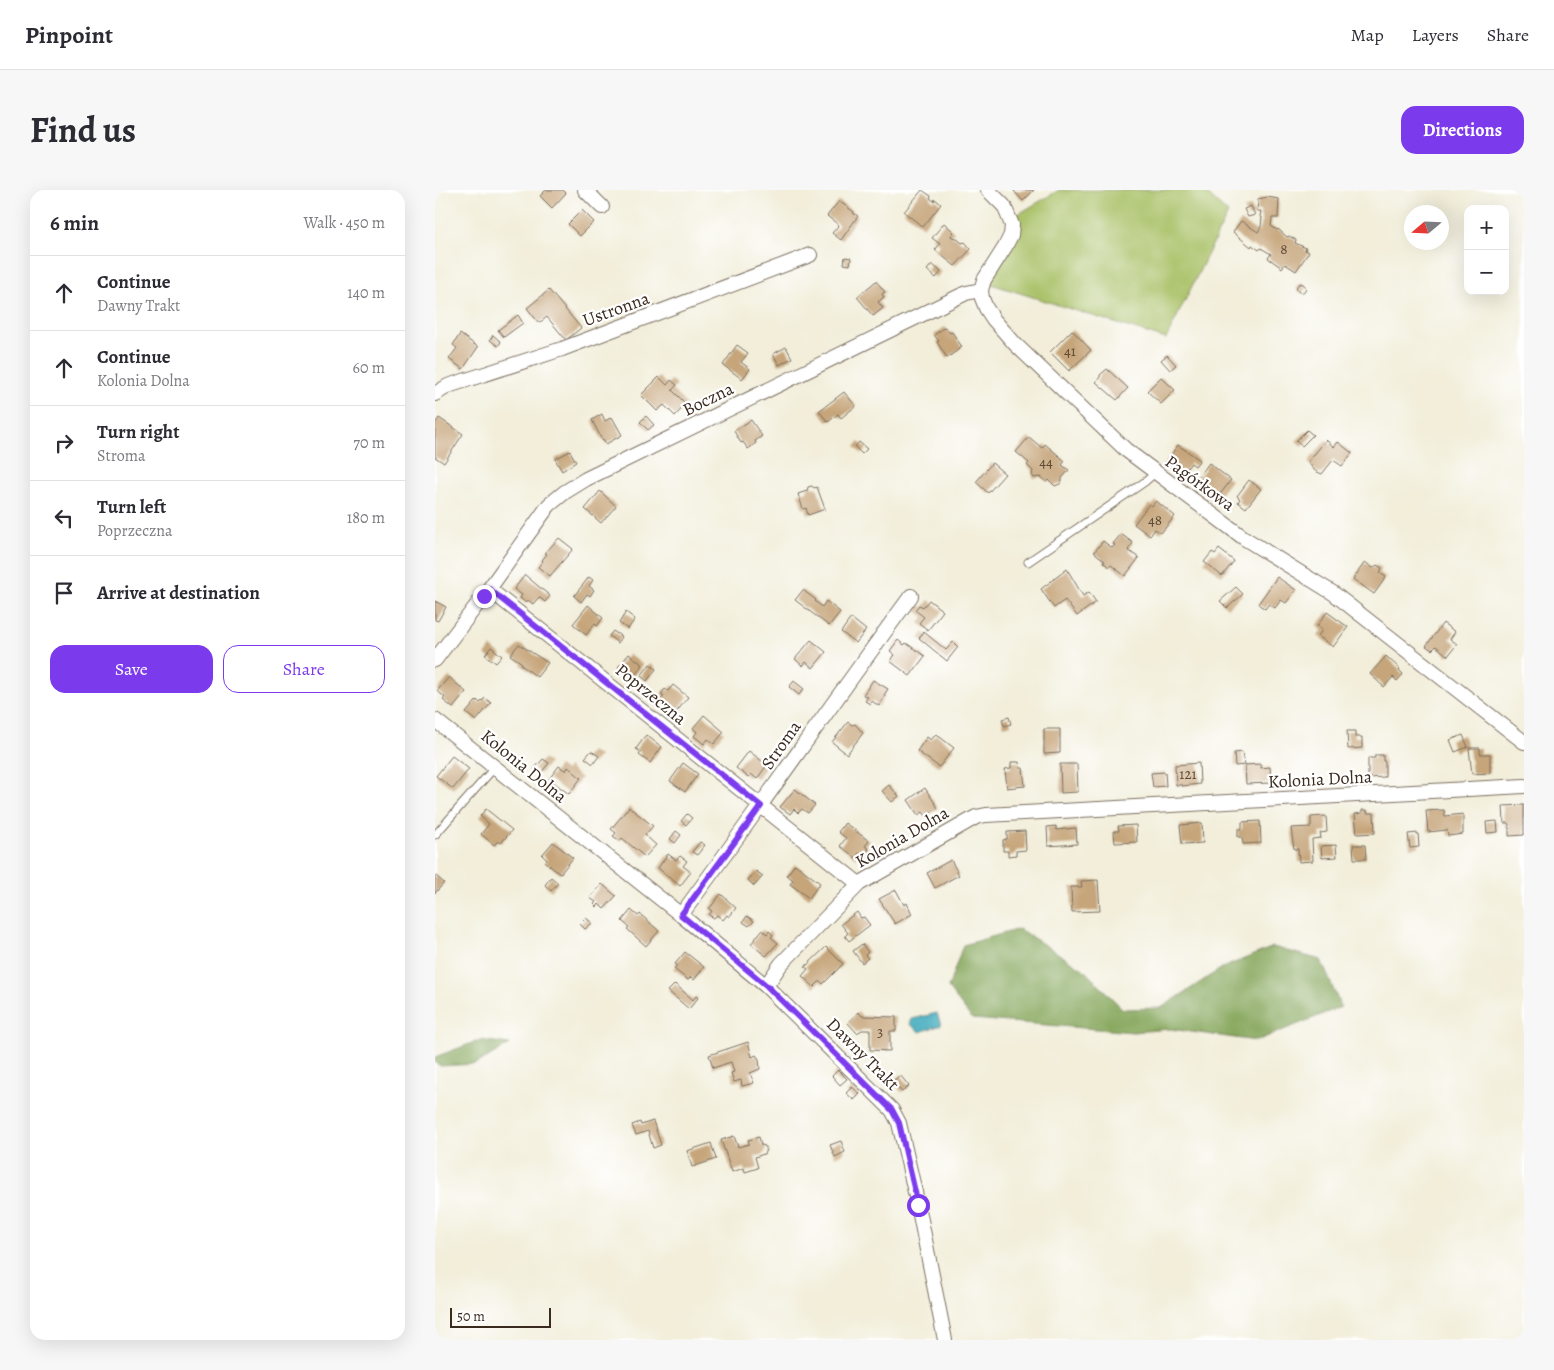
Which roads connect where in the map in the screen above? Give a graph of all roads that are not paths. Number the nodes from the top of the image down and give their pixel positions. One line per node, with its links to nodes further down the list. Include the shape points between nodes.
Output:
1 (585, 190): 3 (street)
2 (988, 190): 5 (street, via 1004,206 1012,225 1011,235)
3 (601, 207)
4 (810, 255): 6 (street, Ustronna, via 571,345 448,386)
5 (981, 290): 7 (street, Pagórkowa, via 986,308 1015,344 1126,450); 9 (street, Boczna, via 966,294 579,484 549,505)
6 (435, 394)
7 (1155, 473): 8 (lane); 13 (street, Pagórkowa, via 1244,538 1333,593)
8 (1028, 562)
9 (489, 589): 11 (street); 16 (street, Poprzeczna)
10 (911, 596): 16 (street, Stroma, via 835,698)
11 (435, 660)
12 (435, 720): 14 (street, Kolonia Dolna)
13 (1524, 742)
14 (495, 767): 17 (lane); 19 (street, Kolonia Dolna)
15 (1524, 786): 18 (street, Kolonia Dolna, via 985,815 967,821)
16 (761, 806): 18 (street, Poprzeczna); 19 (street, Stroma)
17 (435, 835)
18 (859, 884): 20 (street, Kolonia Dolna, via 781,964)
19 (681, 915): 20 (street, Kolonia Dolna)
20 (767, 986): 21 (street, Dawny Trakt, via 892,1110 899,1123)
21 (945, 1340)

